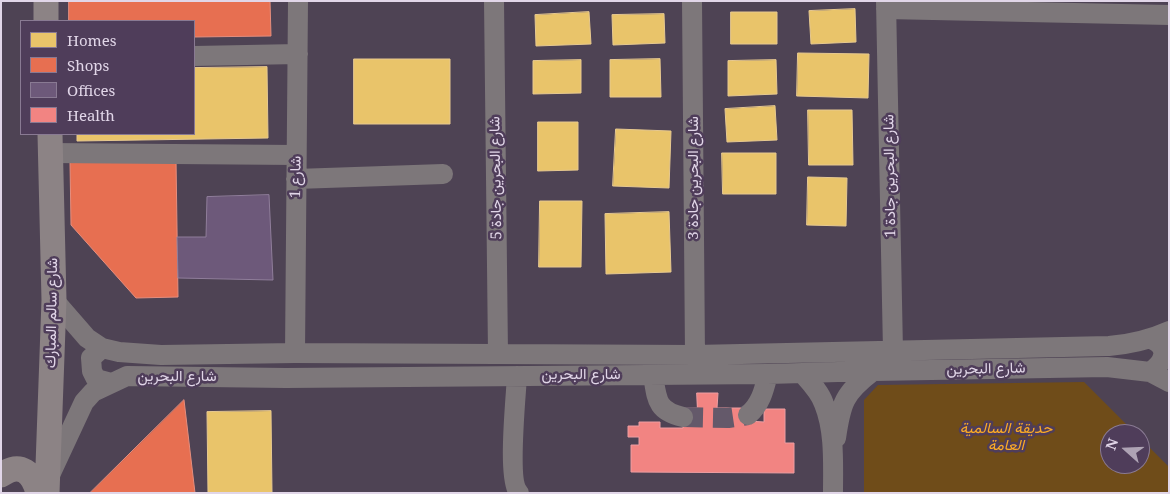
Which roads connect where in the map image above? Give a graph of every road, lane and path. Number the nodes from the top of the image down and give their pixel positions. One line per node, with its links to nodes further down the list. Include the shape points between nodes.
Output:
1 (46, 1): 7 (main road)
2 (298, 1): 8 (street, شارع 1)
3 (494, 1): 19 (street, شارع البحرين جادة 5)
4 (692, 1): 20 (street, شارع البحرين جادة 3)
5 (886, 5): 6 (street); 17 (street, شارع البحرين جادة 1)
6 (1169, 15)
7 (46, 20)
8 (298, 54): 9 (street); 11 (street, شارع 1)
9 (195, 56)
10 (50, 144): 11 (street); 14 (main road, شارع سالم المبارك)
11 (296, 155): 13 (street, شارع 1)
12 (443, 174): 13 (street)
13 (296, 179): 18 (street, شارع 1)
14 (54, 300): 16 (street, شارع البحرين, via 87,338); 33 (main road, شارع سالم المبارك)
15 (1160, 335): 17 (street, شارع البحرين, via 1128,345); 22 (street, via 1163,359)
16 (102, 348): 18 (street, شارع البحرين, via 161,355); 28 (street, via 91,358 92,371 96,379)
17 (893, 350): 20 (street, شارع البحرين)
18 (295, 354): 19 (street, شارع البحرين)
19 (498, 354): 20 (street, شارع البحرين)
20 (695, 355)
21 (873, 371): 22 (street, شارع البحرين, via 1107,367); 23 (street, شارع البحرين); 31 (street, via 846,397)
22 (1150, 372): 27 (street, شارع البحرين)
23 (802, 373): 24 (street, شارع البحرين); 31 (street, via 824,403)
24 (768, 374): 25 (street, شارع البحرين); 29 (street, via 764,392 756,408)
25 (654, 375): 26 (street, شارع البحرين); 30 (street, via 658,401 663,409)
26 (517, 376): 28 (street, شارع البحرين, via 127,376); 34 (street, via 512,466)
27 (1169, 382)
28 (112, 383): 33 (street, شارع البحرين, via 93,392 84,402)
29 (748, 415)
30 (683, 417)
31 (833, 455): 35 (street)
32 (1, 475): 33 (main road, via 11,469 23,469)
33 (45, 488)
34 (519, 493)
35 (833, 493)

